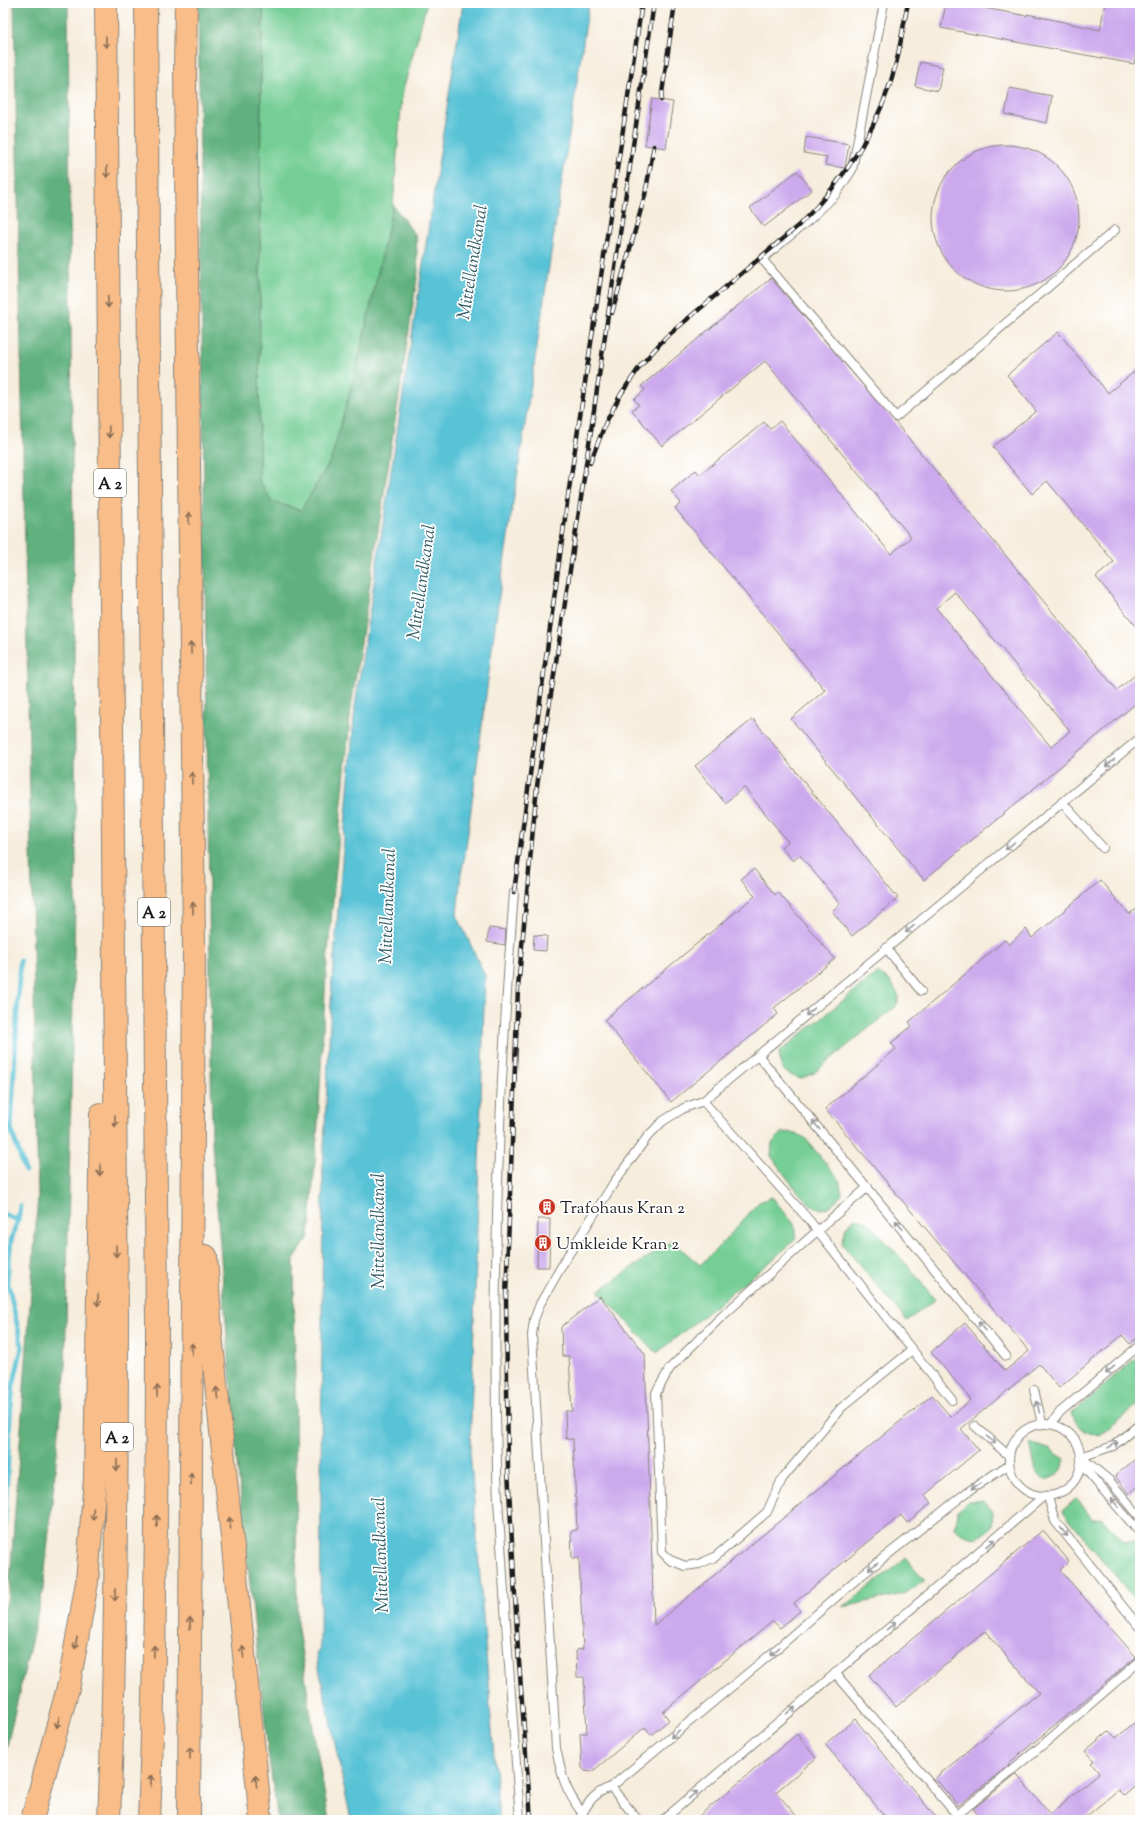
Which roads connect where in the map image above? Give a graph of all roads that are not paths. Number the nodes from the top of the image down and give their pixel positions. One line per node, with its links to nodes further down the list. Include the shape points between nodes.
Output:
1 (106, 3): 14 (highway, A 2, one-way to 14)
2 (146, 3): 43 (highway, A 2, one-way to 2, via 157,1519 157,1319)
3 (181, 3): 6 (highway)
4 (186, 3): 6 (highway)
5 (884, 3): 7 (lane, via 852,170 836,194 762,259 896,417)
6 (185, 72): 12 (highway, one-way to 6)
7 (1115, 230)
8 (1140, 738): 9 (lane, one-way to 9)
9 (1062, 802): 10 (lane); 13 (lane, one-way to 13)
10 (1103, 848)
11 (514, 892): 46 (lane, via 500,1107 494,1297 497,1468)
12 (194, 947): 44 (highway, one-way to 12); 45 (highway, one-way to 12, via 211,1334)
13 (886, 948): 15 (lane); 16 (lane, one-way to 16)
14 (114, 964): 41 (highway, one-way to 41, via 100,1120 96,1478 87,1582 69,1684); 42 (highway, A 2, one-way to 42, via 117,1514)
15 (921, 991)
16 (758, 1055): 17 (lane); 18 (lane, one-way to 16)
17 (703, 1101): 19 (lane); 39 (lane, via 684,1108 663,1121 648,1136 615,1181 565,1260 540,1304 534,1320 533,1343 556,1748 562,1778)
18 (868, 1187): 19 (lane); 22 (lane, one-way to 18)
19 (817, 1231): 21 (lane); 21 (lane, via 718,1320 670,1368 656,1393 662,1552 670,1560 685,1566 699,1564 721,1552 766,1512 782,1479 841,1408)
20 (1140, 1345): 26 (lane, one-way to 26, via 1060,1412)
21 (912, 1350): 24 (lane)
22 (1006, 1356)
23 (1034, 1390): 25 (lane, one-way to 23)
24 (952, 1400)
25 (1042, 1423): 26 (lane); 29 (lane, via 1020,1433)
26 (1051, 1424): 30 (lane, via 1061,1427 1075,1439)
27 (1140, 1424): 30 (lane, one-way to 27, via 1113,1446)
28 (975, 1426): 29 (lane, one-way to 29)
29 (1008, 1455): 31 (lane)
30 (1081, 1461): 32 (lane, via 1076,1479 1069,1487 1060,1493); 33 (lane, via 1109,1480); 34 (lane, one-way to 30)
31 (1008, 1465): 32 (lane, via 1017,1484 1028,1492); 38 (lane, one-way to 38, via 966,1493 858,1578)
32 (1046, 1496): 35 (lane, one-way to 35, via 1055,1521); 37 (lane, one-way to 32)
33 (1140, 1517)
34 (1140, 1533)
35 (1140, 1628)
36 (1140, 1661): 40 (lane)
37 (835, 1673): 40 (lane); 48 (lane, one-way to 37)
38 (611, 1787): 39 (lane, via 602,1790 587,1803); 47 (lane)
39 (581, 1817)
40 (957, 1818)
41 (32, 1820)
42 (109, 1820)
43 (149, 1820)
44 (189, 1820)
45 (261, 1820)
46 (520, 1820)
47 (638, 1820)
48 (663, 1820)

